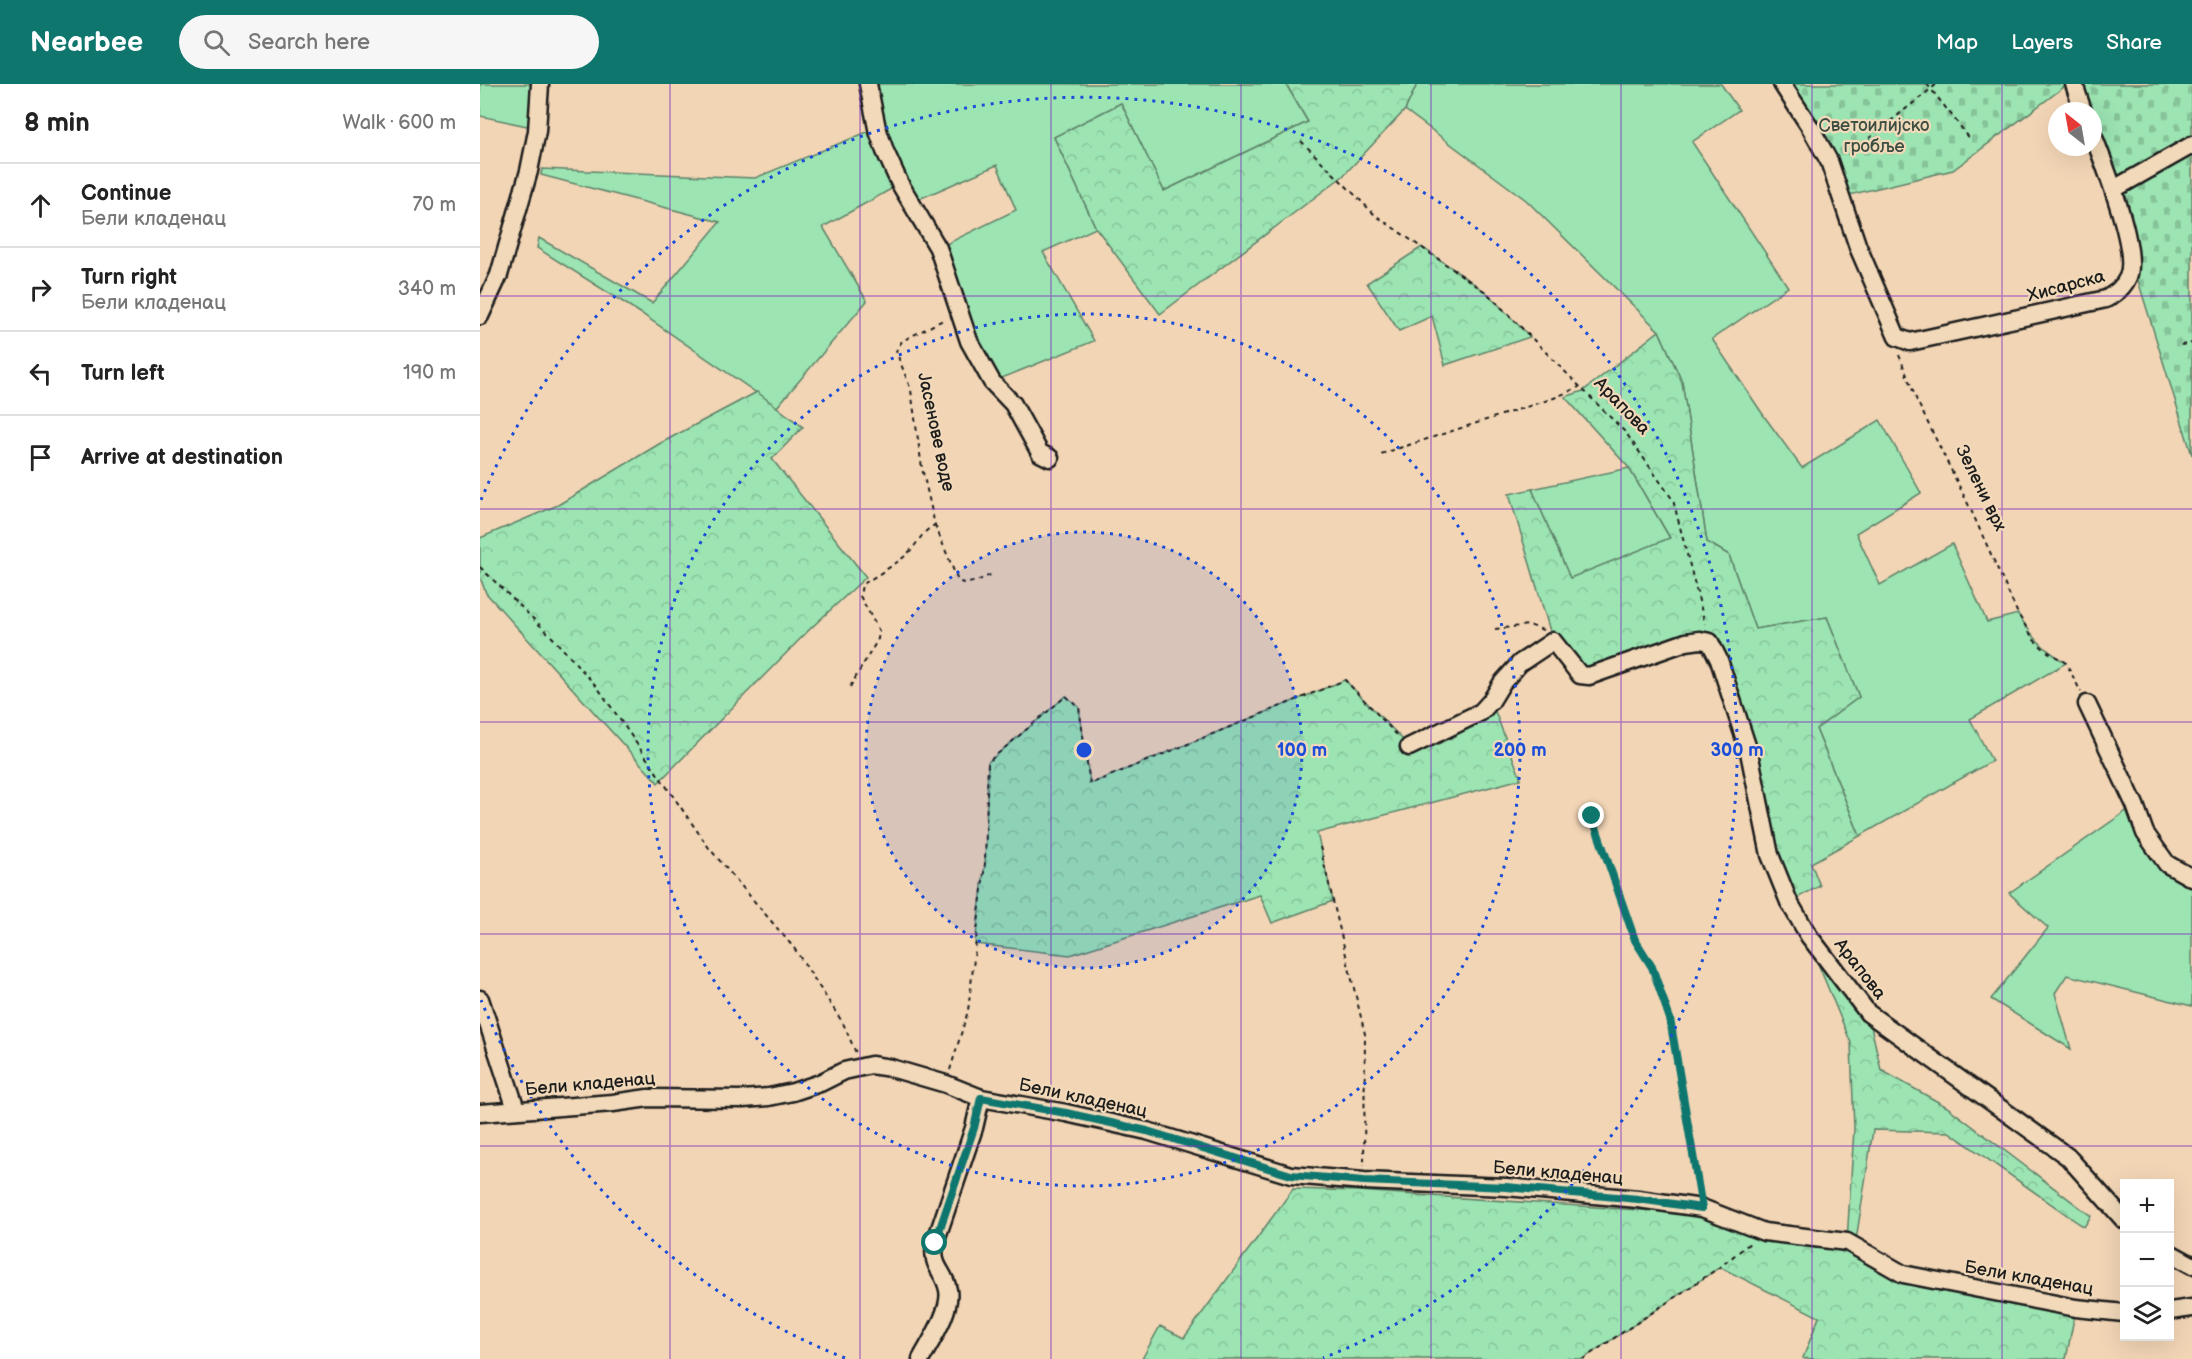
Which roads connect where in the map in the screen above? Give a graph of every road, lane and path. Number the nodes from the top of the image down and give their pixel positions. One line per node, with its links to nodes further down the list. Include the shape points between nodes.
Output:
1 (540, 84): 16 (street, via 529,171 499,275)
2 (868, 84): 15 (street, via 885,151 938,248)
3 (1782, 84): 17 (street, via 1828,160 1858,247)
4 (1927, 84): 7 (path)
5 (1937, 84): 7 (path)
6 (2073, 84): 8 (street)
7 (1931, 89): 9 (path); 12 (path)
8 (2080, 102)
9 (1971, 140)
10 (1301, 141): 20 (path, via 1375,215 1487,293)
11 (2192, 145): 14 (street)
12 (1848, 155)
13 (2101, 156): 14 (street, Хисарска)
14 (2114, 189): 17 (street, Хисарска, via 2131,261 2129,276 2120,290 2106,299 1910,342)
15 (958, 313): 22 (street, via 992,382 1012,404 1040,453); 23 (path, Јасенове воде, via 902,341 896,351 911,390 922,468)
16 (480, 316)
17 (1897, 337): 30 (path, Зелени врх, via 1902,366 1917,401 2018,614 2034,640 2066,663)
18 (2192, 343): 19 (path)
19 (2181, 345)
20 (1579, 387): 21 (path, Арапова); 28 (path, Арапова, via 1626,433 1673,500)
21 (1381, 454)
22 (1050, 458)
23 (936, 525): 25 (path, Јасенове воде, via 958,581 968,584); 29 (path, via 920,536 909,552 862,585 860,596 879,631)
24 (480, 567): 36 (path, via 598,688 709,848 809,969 848,1032)
25 (993, 574)
26 (1495, 629): 27 (path, via 1529,625 1548,633)
27 (1553, 641): 28 (street, via 1580,675 1589,676 1686,642); 31 (street, via 1520,663 1481,711)
28 (1710, 642): 43 (street, Арапова, via 1749,752 1775,870 1809,936 1868,1013 2068,1157)
29 (850, 687)
30 (2087, 704): 34 (street, via 2145,833 2167,864)
31 (1409, 747): 37 (path, via 1345,680 1090,784 1079,707 1066,696 988,762 985,863 968,1011)
32 (1592, 816): 42 (path, via 1635,940 1652,967 1670,1019)
33 (1320, 847): 41 (path, via 1365,1034)
34 (2192, 879)
35 (480, 999): 39 (street, Бели кладенац)
36 (860, 1066): 37 (street, Бели кладенац, via 891,1068); 39 (street, Бели кладенац, via 820,1083 769,1097 670,1097)
37 (946, 1084): 38 (street, Бели кладенац)
38 (981, 1098): 41 (street, Бели кладенац, via 1147,1131 1291,1175); 50 (street, via 933,1254 949,1299)
39 (516, 1109): 40 (street, Бели кладенац)
40 (480, 1113)
41 (1364, 1181): 42 (street, Бели кладенац, via 1506,1187)
42 (1702, 1208): 44 (street, Бели кладенац)
43 (2120, 1216)
44 (1764, 1233): 49 (street, Бели кладенац, via 1847,1242 1903,1274 2076,1308); 51 (path)
45 (2174, 1256): 46 (street)
46 (2192, 1265)
47 (2192, 1308): 48 (street)
48 (2174, 1310)
49 (2120, 1313)
50 (921, 1359)
51 (1582, 1359)

